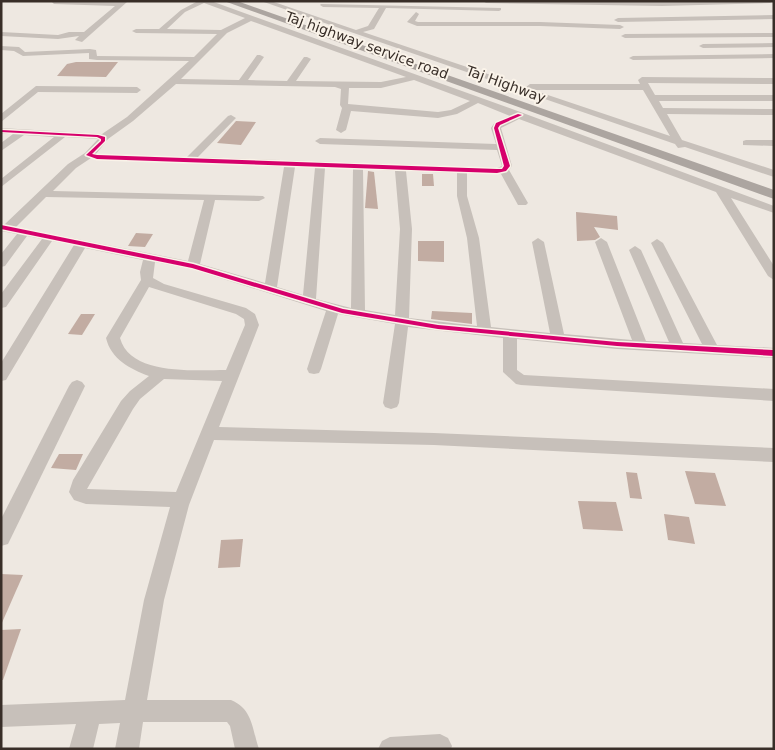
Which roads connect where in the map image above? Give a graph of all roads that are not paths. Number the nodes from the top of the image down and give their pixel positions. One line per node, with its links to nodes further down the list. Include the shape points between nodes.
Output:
1 (204, 1): 22 (street, Taj highway service road); 27 (street, via 183,10)
2 (228, 1): 89 (main road, Taj Highway)
3 (245, 1): 77 (main road)
4 (264, 1): 29 (street)
5 (486, 1): 8 (street)
6 (770, 1): 11 (street)
7 (54, 2): 12 (street)
8 (511, 2): 9 (street); 17 (street, via 512,9)
9 (611, 2): 13 (street); 18 (street)
10 (684, 2): 11 (street); 13 (street)
11 (704, 2): 19 (street)
12 (123, 3): 30 (street, via 82,37 69,34 58,37)
13 (650, 3)
14 (323, 5): 15 (street)
15 (384, 6): 17 (street); 29 (street, via 371,27)
16 (774, 10): 19 (street)
17 (417, 11): 20 (street); 23 (street, via 411,22 418,24)
18 (615, 12): 19 (street); 23 (street)
19 (713, 14): 21 (street); 23 (street); 24 (street)
20 (561, 17)
21 (774, 17)
22 (251, 18): 28 (street); 46 (street, Taj highway service road)
23 (619, 25): 24 (street); 32 (street)
24 (722, 26): 25 (street); 33 (street)
25 (739, 26)
26 (136, 31): 27 (street)
27 (161, 31): 28 (street)
28 (223, 32): 42 (street)
29 (356, 32): 53 (street)
30 (1, 34)
31 (774, 35): 33 (street)
32 (625, 36): 33 (street); 38 (street)
33 (730, 36): 36 (street)
34 (774, 45): 36 (street)
35 (691, 46): 36 (street)
36 (738, 46): 41 (street)
37 (1, 48): 42 (street, via 16,49 23,54 90,50 94,58)
38 (631, 52): 41 (street); 44 (street, via 636,67)
39 (774, 56): 41 (street)
40 (260, 57): 50 (street)
41 (746, 57): 45 (street)
42 (195, 59): 48 (street)
43 (307, 59): 51 (street)
44 (656, 67)
45 (751, 67)
46 (416, 77): 52 (street, via 381,85); 57 (street, Taj highway service road)
47 (642, 80): 49 (street); 53 (street); 55 (street)
48 (174, 81): 50 (street); 70 (street)
49 (774, 81)
50 (242, 82): 51 (street)
51 (290, 83): 52 (street)
52 (341, 85): 58 (street, via 346,90 344,105)
53 (524, 88): 72 (street)
54 (137, 90): 63 (street, via 36,89)
55 (653, 98): 56 (street); 59 (street)
56 (774, 98)
57 (477, 100): 58 (street, via 450,114); 61 (street, Taj highway service road)
58 (347, 108): 66 (street)
59 (661, 111): 60 (street); 65 (street)
60 (774, 112)
61 (520, 116): 75 (street, via 496,128); 92 (street, Taj highway service road)
62 (232, 118): 79 (street)
63 (1, 119)
64 (774, 120): 65 (street)
65 (667, 121): 72 (street)
66 (341, 130)
67 (1, 131): 68 (street)
68 (22, 132): 69 (street); 76 (street)
69 (64, 134): 70 (street); 90 (street)
70 (103, 138): 78 (street)
71 (320, 141): 75 (street)
72 (679, 142): 77 (street); 84 (street)
73 (746, 143): 74 (street)
74 (774, 143)
75 (500, 147): 87 (street, via 507,166)
76 (1, 148)
77 (686, 154): 91 (main road)
78 (90, 155): 79 (street); 93 (street, via 72,166)
79 (190, 160): 81 (street)
80 (774, 161): 84 (street)
81 (290, 164): 82 (street); 112 (street)
82 (320, 165): 83 (street); 113 (street)
83 (358, 166): 85 (street); 116 (street)
84 (750, 166): 88 (street)
85 (400, 168): 86 (street); 117 (street, via 406,229)
86 (462, 170): 87 (street); 118 (street, via 462,196 473,238)
87 (504, 170): 97 (street)
88 (774, 174)
89 (718, 175): 92 (street); 94 (main road, Taj Highway)
90 (1, 184)
91 (774, 184)
92 (719, 191): 98 (street, Taj highway service road); 110 (street)
93 (44, 194): 95 (street); 99 (street)
94 (774, 195)
95 (210, 197): 96 (street); 109 (street)
96 (259, 198)
97 (522, 203)
98 (774, 210)
99 (4, 228): 100 (street)
100 (24, 232): 101 (street); 108 (street)
101 (49, 237): 105 (street); 114 (street)
102 (538, 242): 120 (street)
103 (600, 242): 121 (street)
104 (657, 243): 123 (street)
105 (81, 244): 107 (street); 127 (street)
106 (635, 250): 122 (street)
107 (150, 258): 109 (street); 111 (street)
108 (1, 263)
109 (193, 266): 112 (street)
110 (774, 276)
111 (147, 280): 126 (street, via 116,332 113,345 128,357); 128 (street, via 159,287 241,311 250,318 252,325)
112 (270, 290): 113 (street)
113 (309, 302): 115 (street)
114 (1, 304)
115 (333, 309): 116 (street); 125 (street)
116 (358, 313): 117 (street)
117 (402, 321): 118 (street); 131 (street)
118 (485, 331): 119 (street)
119 (510, 334): 120 (street); 130 (street, via 510,372 521,380)
120 (558, 338): 121 (street)
121 (641, 345): 122 (street)
122 (678, 347): 123 (street)
123 (712, 349): 124 (street)
124 (774, 353)
125 (314, 369)
126 (161, 374): 128 (street); 134 (street, via 127,405 79,485 78,492 86,496)
127 (1, 376)
128 (232, 376): 132 (street)
129 (77, 386): 135 (street)
130 (774, 395)
131 (391, 403)
132 (209, 433): 133 (street, via 434,439); 134 (street)
133 (774, 456)
134 (182, 500): 136 (street, via 154,600)
135 (1, 538)
136 (133, 711): 137 (street); 141 (street); 142 (street, via 231,711 241,722)
137 (90, 714): 138 (street); 140 (street)
138 (1, 716)
139 (440, 746): 143 (street)
140 (81, 749)
141 (127, 749)
142 (247, 749)
143 (390, 749)

